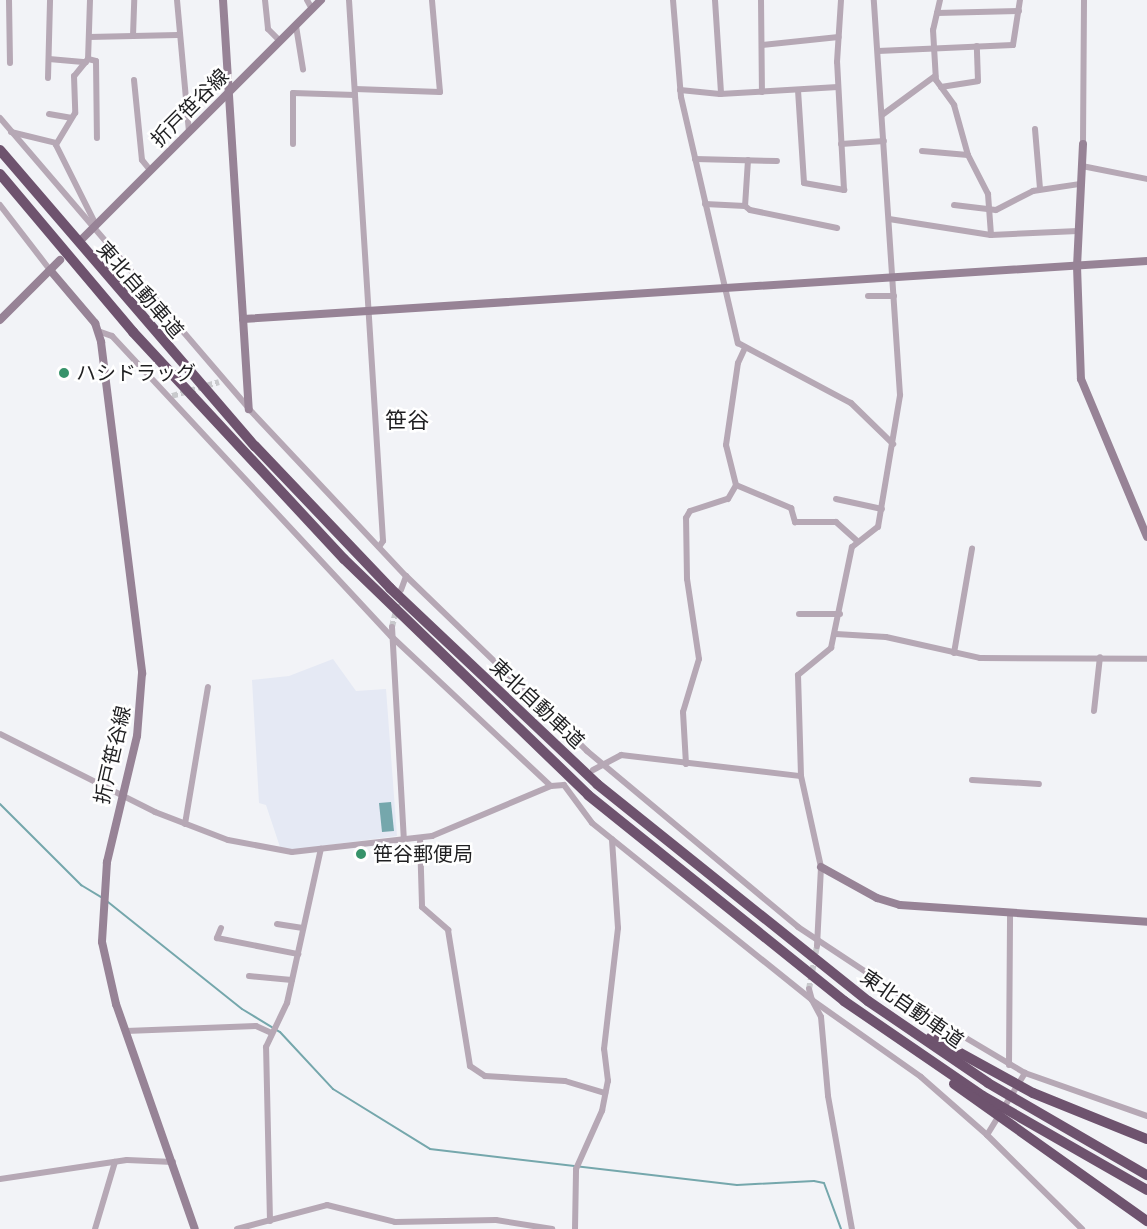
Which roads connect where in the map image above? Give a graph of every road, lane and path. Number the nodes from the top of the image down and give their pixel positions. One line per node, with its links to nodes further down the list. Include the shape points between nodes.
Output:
1 (50, 0): 34 (street)
2 (90, 0): 27 (street)
3 (134, 0): 26 (street)
4 (177, 0): 25 (street)
5 (223, 0): 45 (street)
6 (265, 0): 29 (street, via 268,29)
7 (307, 0): 21 (street)
8 (321, 0): 21 (street, 折戸笹谷線)
9 (349, 0): 46 (street)
10 (432, 0): 46 (street, via 440,92)
11 (673, 0): 43 (street)
12 (715, 0): 48 (street)
13 (761, 0): 30 (street)
14 (841, 0): 28 (street)
15 (874, 0): 33 (street)
16 (940, 0): 23 (street)
17 (1020, 0): 22 (street)
18 (1084, 0): 61 (street)
19 (8, 2): 20 (street); 36 (street)
20 (0, 3)
21 (312, 9): 24 (street, 折戸笹谷線)
22 (1018, 11): 23 (street); 31 (street, via 1013,45)
23 (937, 13): 32 (street)
24 (296, 26): 29 (street, 折戸笹谷線); 37 (street)
25 (178, 35): 26 (street); 55 (street)
26 (133, 36): 27 (street)
27 (89, 37): 35 (street)
28 (839, 37): 30 (street); 41 (street)
29 (280, 41): 45 (street, 折戸笹谷線)
30 (762, 45): 47 (street)
31 (977, 46): 32 (street); 42 (street, via 978,81)
32 (934, 48): 33 (street); 38 (street)
33 (878, 51): 50 (street)
34 (49, 59): 35 (street); 39 (street)
35 (87, 60): 52 (street, via 74,76); 56 (street, via 96,61)
36 (10, 63)
37 (303, 69)
38 (935, 76): 42 (street); 50 (street)
39 (48, 78)
40 (134, 80): 69 (street, via 142,160)
41 (838, 87): 44 (street); 60 (street)
42 (941, 87): 64 (street, via 954,105)
43 (680, 90): 48 (street); 65 (street)
44 (798, 90): 47 (street); 60 (street, via 804,183 844,190)
45 (229, 92): 55 (street, 折戸笹谷線); 94 (street)
46 (355, 92): 59 (street, via 293,93); 93 (street)
47 (762, 92): 48 (street)
48 (721, 94)
49 (49, 114): 52 (street)
50 (882, 115): 57 (street)
51 (0, 118): 54 (street)
52 (71, 118): 58 (street)
53 (1035, 129): 73 (street)
54 (11, 132): 58 (street); 80 (street)
55 (189, 132): 69 (street, 折戸笹谷線)
56 (97, 138)
57 (884, 141): 60 (street); 79 (street)
58 (56, 143): 80 (street)
59 (292, 144)
60 (841, 144)
61 (1083, 144): 68 (street)
62 (0, 150): 149 (highway, 東北自動車道, via 175,358 390,588 597,784 868,1001)
63 (922, 151): 64 (street)
64 (968, 155): 78 (street)
65 (695, 159): 66 (street); 74 (street)
66 (748, 160): 67 (street); 77 (street)
67 (777, 161)
68 (1082, 166): 71 (street); 72 (street)
69 (150, 170): 80 (street, 折戸笹谷線)
70 (0, 174): 152 (highway, 東北自動車道, via 209,416 432,648 597,802 844,1001)
71 (1147, 179)
72 (1080, 184): 73 (street); 82 (street)
73 (1040, 189): 78 (street)
74 (705, 204): 77 (street); 90 (street)
75 (0, 205): 88 (street)
76 (954, 205): 78 (street)
77 (745, 206): 81 (street)
78 (990, 210): 83 (street)
79 (889, 219): 83 (street); 89 (street)
80 (94, 227): 84 (street, 折戸笹谷線); 98 (street, via 220,381)
81 (837, 228)
82 (1078, 231): 83 (street); 87 (street)
83 (991, 235)
84 (82, 239)
85 (60, 260): 88 (street)
86 (1147, 261): 87 (street)
87 (1077, 266): 89 (street); 103 (street, via 1081,379)
88 (50, 270): 95 (street); 96 (street)
89 (893, 278): 90 (street); 92 (street)
90 (725, 288): 93 (street); 97 (street, via 734,331)
91 (868, 296): 92 (street)
92 (894, 296): 99 (street, via 900,395)
93 (369, 310): 94 (street); 105 (street, via 383,541)
94 (243, 319): 98 (street)
95 (0, 320)
96 (98, 331): 113 (street, via 112,336); 127 (street, 折戸笹谷線, via 142,673 137,736)
97 (745, 348): 99 (street, via 851,403); 100 (street, via 738,363 726,445)
98 (249, 409): 105 (street)
99 (893, 444): 102 (street)
100 (736, 485): 104 (street, via 790,508 795,522 836,522); 121 (street, via 730,498 690,511 686,518 686,570 699,659 683,712)
101 (836, 499): 102 (street)
102 (882, 509): 104 (street, via 878,527)
103 (1147, 537)
104 (856, 540): 110 (street)
105 (379, 547): 107 (street)
106 (972, 549): 114 (street)
107 (406, 576): 108 (street); 120 (street)
108 (401, 590)
109 (799, 614): 110 (street)
110 (840, 614): 112 (street)
111 (392, 627): 113 (street)
112 (836, 634): 114 (street, via 886,638); 123 (street, via 825,656 798,675)
113 (391, 636): 126 (street); 130 (street)
114 (954, 653): 115 (street, via 980,658)
115 (1100, 657): 116 (street); 118 (street)
116 (1147, 659)
117 (208, 687): 128 (street)
118 (1094, 711)
119 (0, 734): 127 (street)
120 (603, 763): 121 (street, via 621,755); 122 (street); 139 (street)
121 (686, 764): 123 (street)
122 (593, 770)
123 (801, 776): 133 (street)
124 (972, 780): 125 (street)
125 (1039, 784)
126 (551, 786): 129 (street, via 445,832); 131 (street, via 566,784)
127 (120, 795): 128 (street); 145 (street, 折戸笹谷線, via 101,918 106,968)
128 (186, 824): 132 (street, via 248,846)
129 (420, 838): 130 (street); 150 (street, via 422,907 448,930 467,1053 475,1071 565,1081)
130 (404, 839): 132 (street)
131 (612, 839): 144 (street); 150 (street, via 618,928 604,1049)
132 (321, 849): 138 (street)
133 (821, 867): 134 (street, via 887,902); 139 (street)
134 (1010, 915): 135 (street); 147 (street)
135 (1147, 922)
136 (277, 924): 138 (street)
137 (220, 928): 140 (street, via 217,938)
138 (303, 928): 140 (street)
139 (818, 943): 147 (street)
140 (298, 954): 142 (street)
141 (249, 976): 142 (street)
142 (292, 980): 146 (street, via 279,1024)
143 (809, 989): 144 (street)
144 (812, 1000): 153 (street, via 921,1077); 167 (street, via 821,1017 831,1118)
145 (126, 1031): 146 (street, via 256,1026); 156 (street, 折戸笹谷線)
146 (272, 1033): 160 (street, via 266,1047)
147 (1009, 1065): 148 (street)
148 (1025, 1073): 151 (street); 153 (street)
149 (991, 1078): 154 (highway); 157 (highway, 東北自動車道, via 1028,1107)
150 (605, 1094): 166 (street, via 576,1169)
151 (1147, 1116)
152 (1016, 1122): 159 (highway); 161 (highway)
153 (987, 1135): 168 (street)
154 (1147, 1139)
155 (115, 1162): 156 (street); 158 (street); 162 (street)
156 (173, 1162): 163 (street, 折戸笹谷線)
157 (1147, 1175)
158 (0, 1179)
159 (1147, 1190)
160 (270, 1221): 164 (street); 165 (street, via 327,1204 395,1222 496,1220)
161 (1147, 1221)
162 (95, 1229)
163 (195, 1229)
164 (237, 1229)
165 (548, 1229)
166 (575, 1229)
167 (852, 1229)
168 (1082, 1229)

